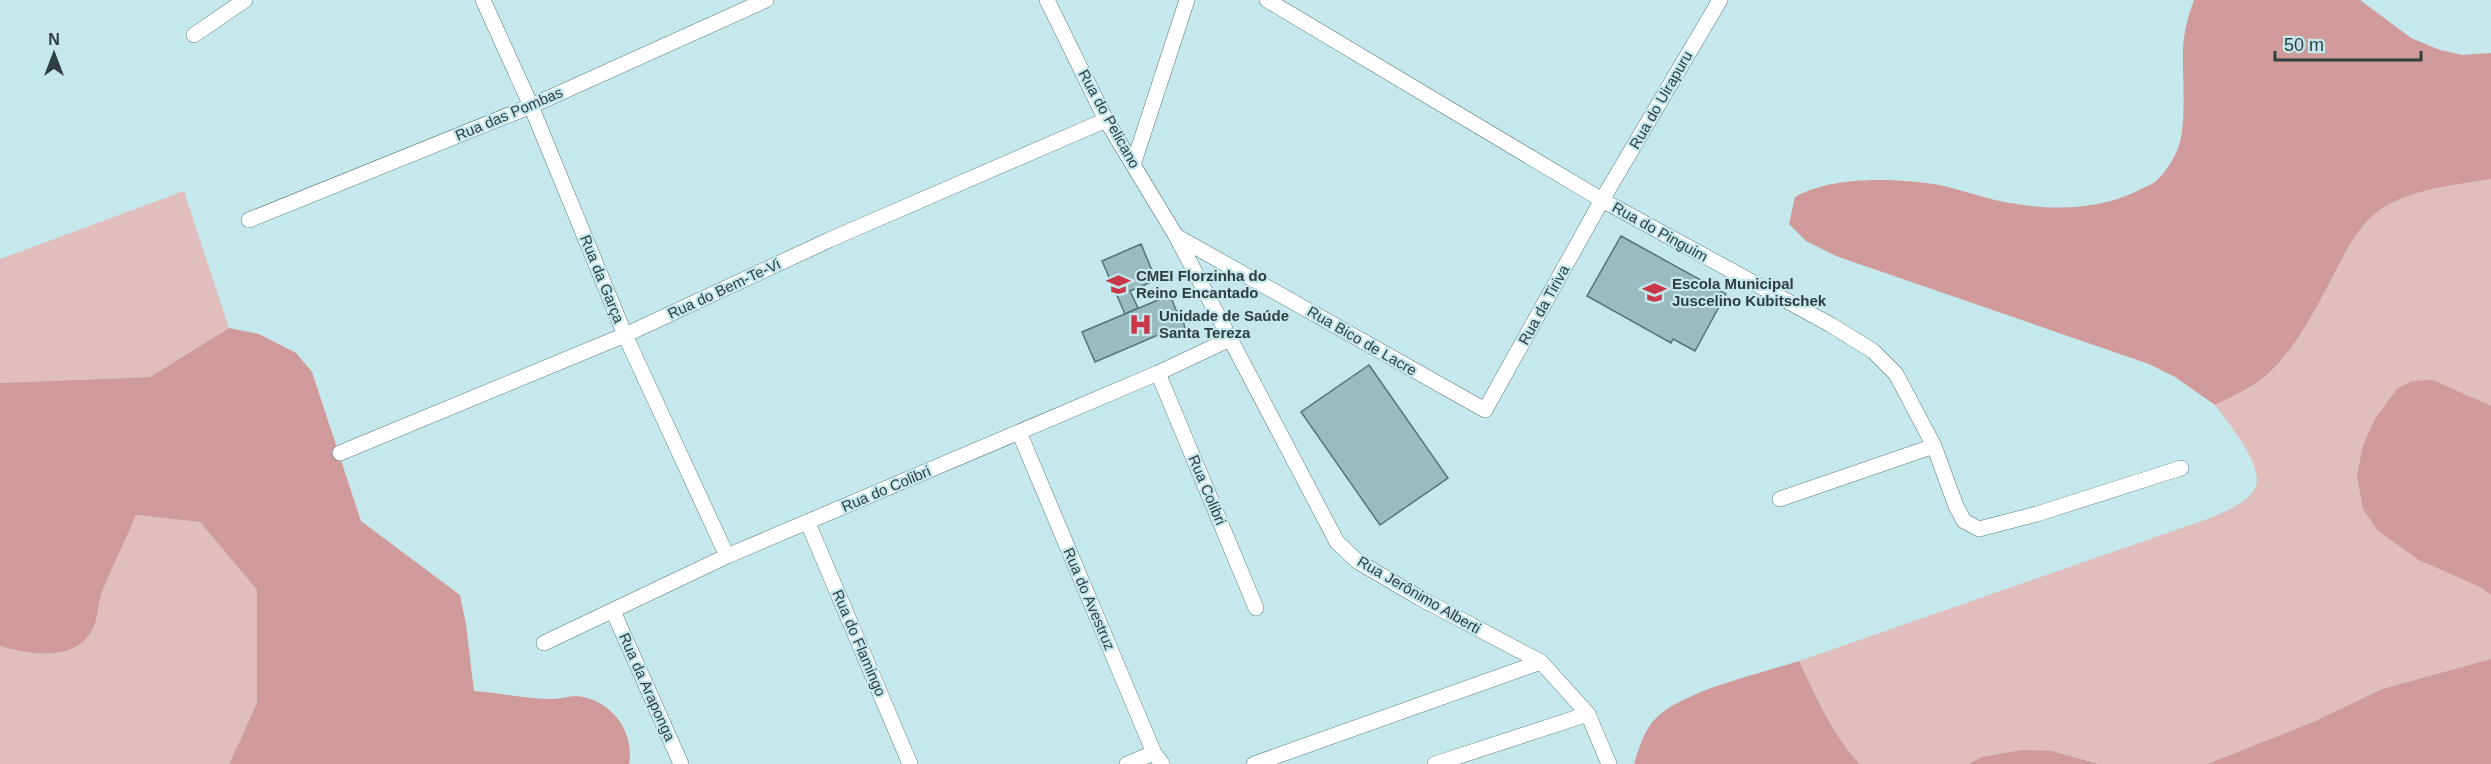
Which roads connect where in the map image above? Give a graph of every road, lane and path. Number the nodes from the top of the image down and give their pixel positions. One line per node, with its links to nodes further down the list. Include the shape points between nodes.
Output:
1 (246, 0): 8 (street)
2 (483, 0): 9 (street, Rua da Garça)
3 (766, 0): 9 (street, Rua das Pombas)
4 (1047, 0): 10 (street, Rua do Pelicano)
5 (1186, 0): 11 (street)
6 (1267, 0): 12 (street, Rua do Pinguim)
7 (1720, 0): 12 (street, Rua do Uirapuru)
8 (194, 35)
9 (531, 106): 13 (street, Rua das Pombas); 15 (street, Rua da Garça)
10 (1106, 120): 11 (street, Rua do Pelicano); 15 (street, Rua do Bem-Te-Vi, via 830,240)
11 (1134, 162): 14 (street, Rua do Pelicano)
12 (1602, 200): 18 (street, Rua da Tiriva); 20 (street, Rua do Pinguim, via 1873,351 1896,374)
13 (249, 220)
14 (1176, 236): 16 (street, Rua Jerônimo Alberti); 18 (street, Rua Bico de Lacre)
15 (625, 335): 21 (street, Rua do Bem-Te-Vi); 25 (street, Rua da Garça)
16 (1230, 339): 17 (street, Rua do Colibri); 29 (street, Rua Jerônimo Alberti, via 1337,542 1357,561 1384,577)
17 (1158, 373): 19 (street, Rua do Colibri); 26 (street, Rua Colibri)
18 (1485, 410)
19 (1019, 432): 24 (street, Rua do Colibri); 31 (street, Rua do Avestruz)
20 (1934, 446): 22 (street, Rua do Pinguim, via 1956,506 1964,520 1979,529); 23 (street)
21 (340, 453)
22 (2181, 468)
23 (1780, 499)
24 (808, 523): 25 (street, Rua do Colibri); 33 (street, Rua do Flamingo)
25 (727, 556): 27 (street, Rua do Colibri)
26 (1256, 608)
27 (613, 611): 28 (street, Rua do Colibri); 32 (street, Rua da Araponga)
28 (544, 643)
29 (1541, 662): 30 (street, Rua Jerônimo Alberti); 35 (street)
30 (1588, 714): 36 (street); 37 (street, Rua Jerônimo Alberti)
31 (1158, 758): 34 (street)
32 (681, 764)
33 (910, 764)
34 (1127, 764)
35 (1254, 764)
36 (1435, 764)
37 (1609, 764)

